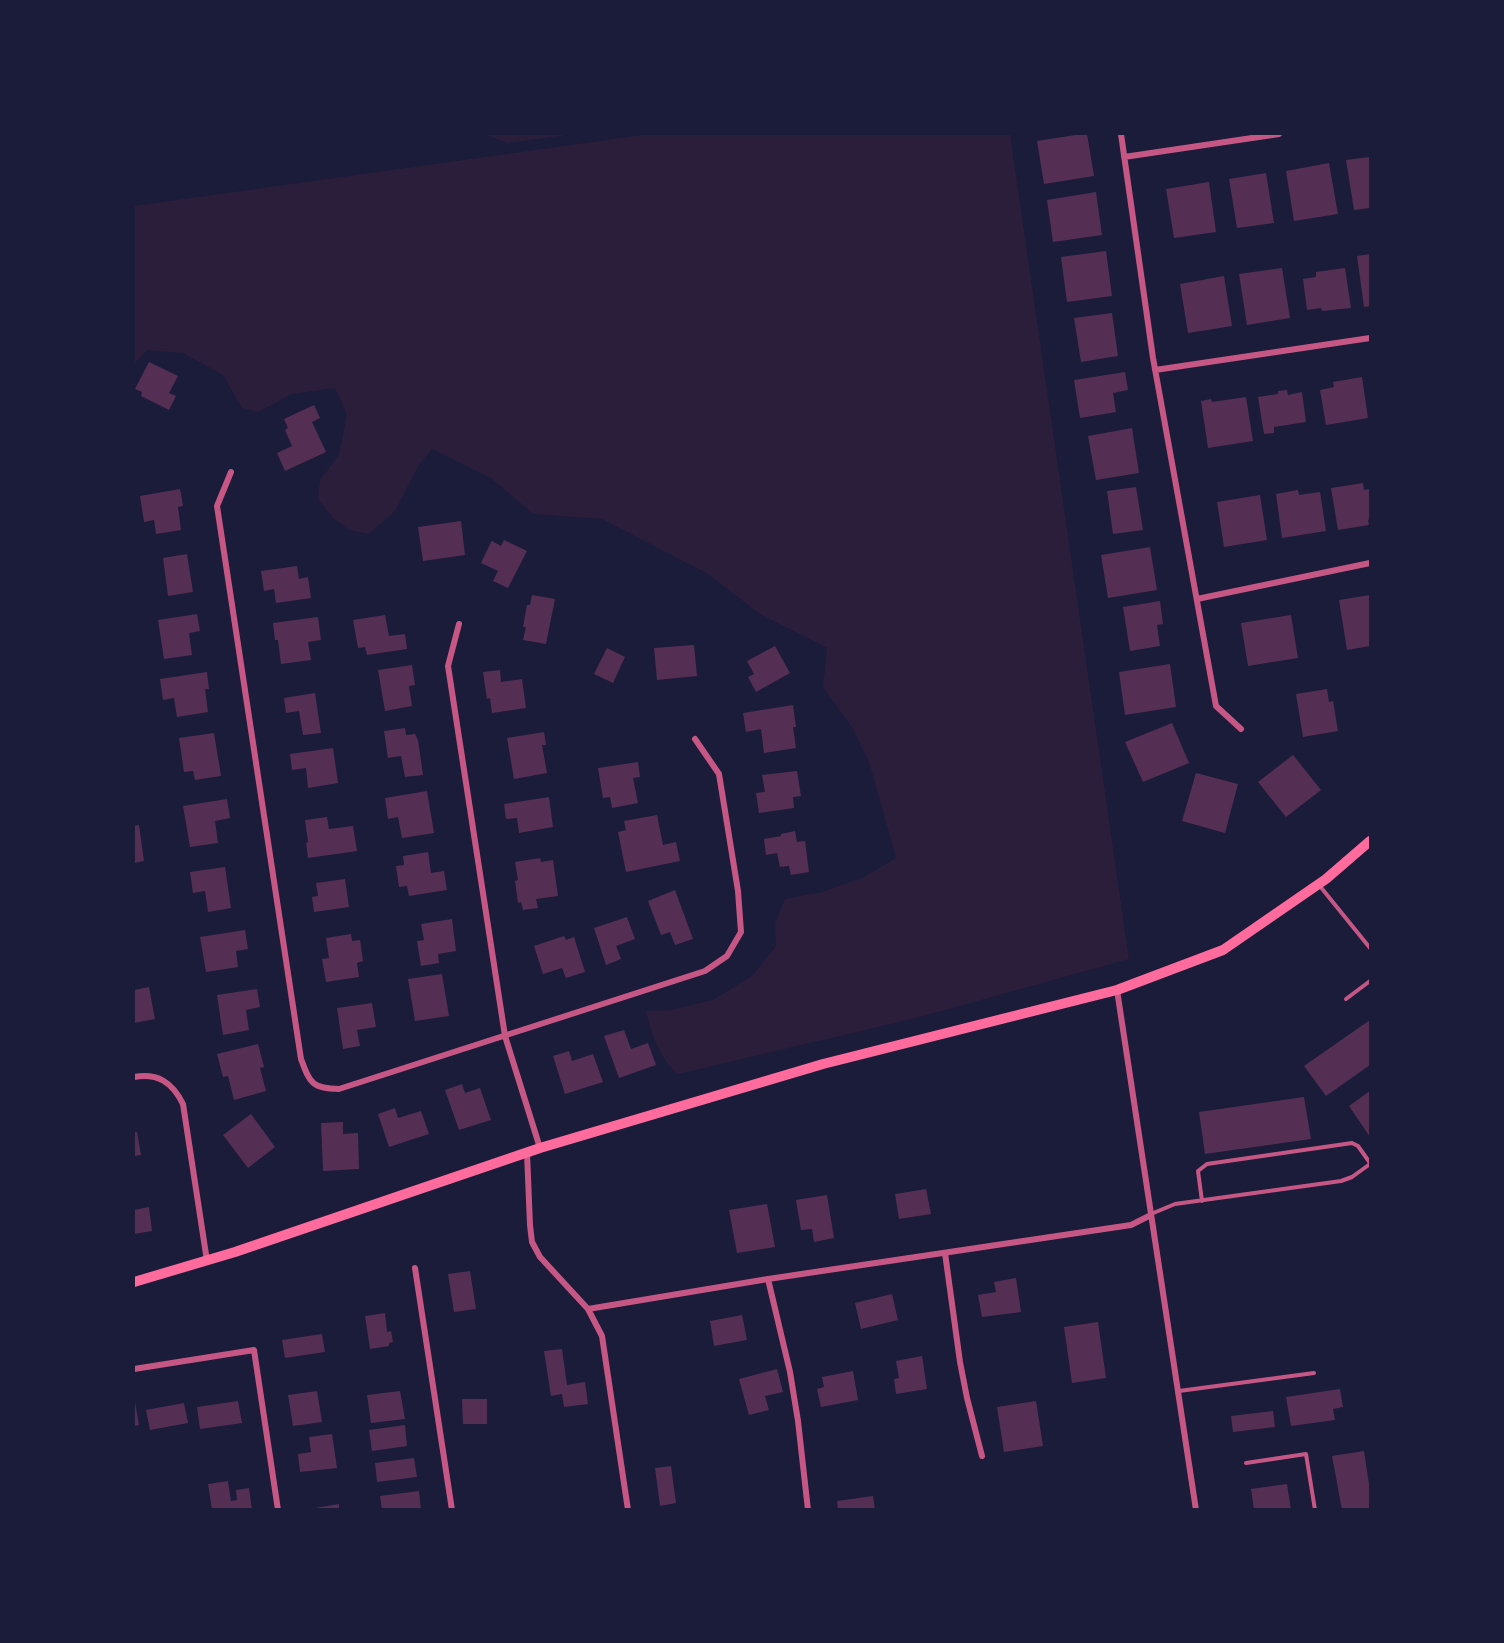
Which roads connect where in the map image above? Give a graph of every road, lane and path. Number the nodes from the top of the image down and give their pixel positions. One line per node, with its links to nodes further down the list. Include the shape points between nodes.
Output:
1 (1121, 134): 3 (street)
2 (1279, 134): 3 (street)
3 (1124, 157): 5 (street)
4 (1371, 338): 5 (street)
5 (1155, 370): 8 (street)
6 (231, 472): 18 (street, via 217,506 301,1059 308,1080 323,1089 339,1089)
7 (1371, 563): 8 (street)
8 (1197, 599): 10 (street, via 1216,706)
9 (459, 624): 18 (street, via 448,666)
10 (1241, 729)
11 (695, 739): 18 (street, via 719,774 738,891 741,932 727,956 705,971)
12 (1371, 841): 13 (main road)
13 (1319, 885): 14 (lane); 16 (main road, via 1223,950)
14 (1371, 948)
15 (1371, 981): 17 (lane)
16 (1117, 990): 20 (main road, via 823,1064); 24 (street)
17 (1346, 999)
18 (505, 1036): 20 (street)
19 (134, 1077): 26 (street, via 166,1081 183,1104)
20 (540, 1148): 21 (main road)
21 (527, 1153): 26 (main road); 30 (street, via 532,1242 540,1257)
22 (1371, 1164): 23 (lane, via 1341,1181); 23 (lane, via 1352,1143 1207,1164 1198,1171)
23 (1202, 1201): 24 (lane, via 1175,1204)
24 (1151, 1215): 25 (street, via 1131,1225); 33 (street)
25 (945, 1252): 28 (street); 34 (street, via 960,1362)
26 (207, 1261): 29 (main road)
27 (415, 1268): 37 (street)
28 (768, 1279): 30 (street); 39 (street, via 790,1372)
29 (134, 1282)
30 (588, 1309): 38 (street, via 602,1336)
31 (134, 1369): 36 (street, via 254,1350)
32 (1314, 1373): 33 (lane)
33 (1178, 1391): 40 (street)
34 (982, 1456)
35 (1246, 1463): 41 (lane, via 1306,1454)
36 (278, 1509)
37 (452, 1509)
38 (628, 1509)
39 (808, 1509)
40 (1196, 1509)
41 (1315, 1509)

